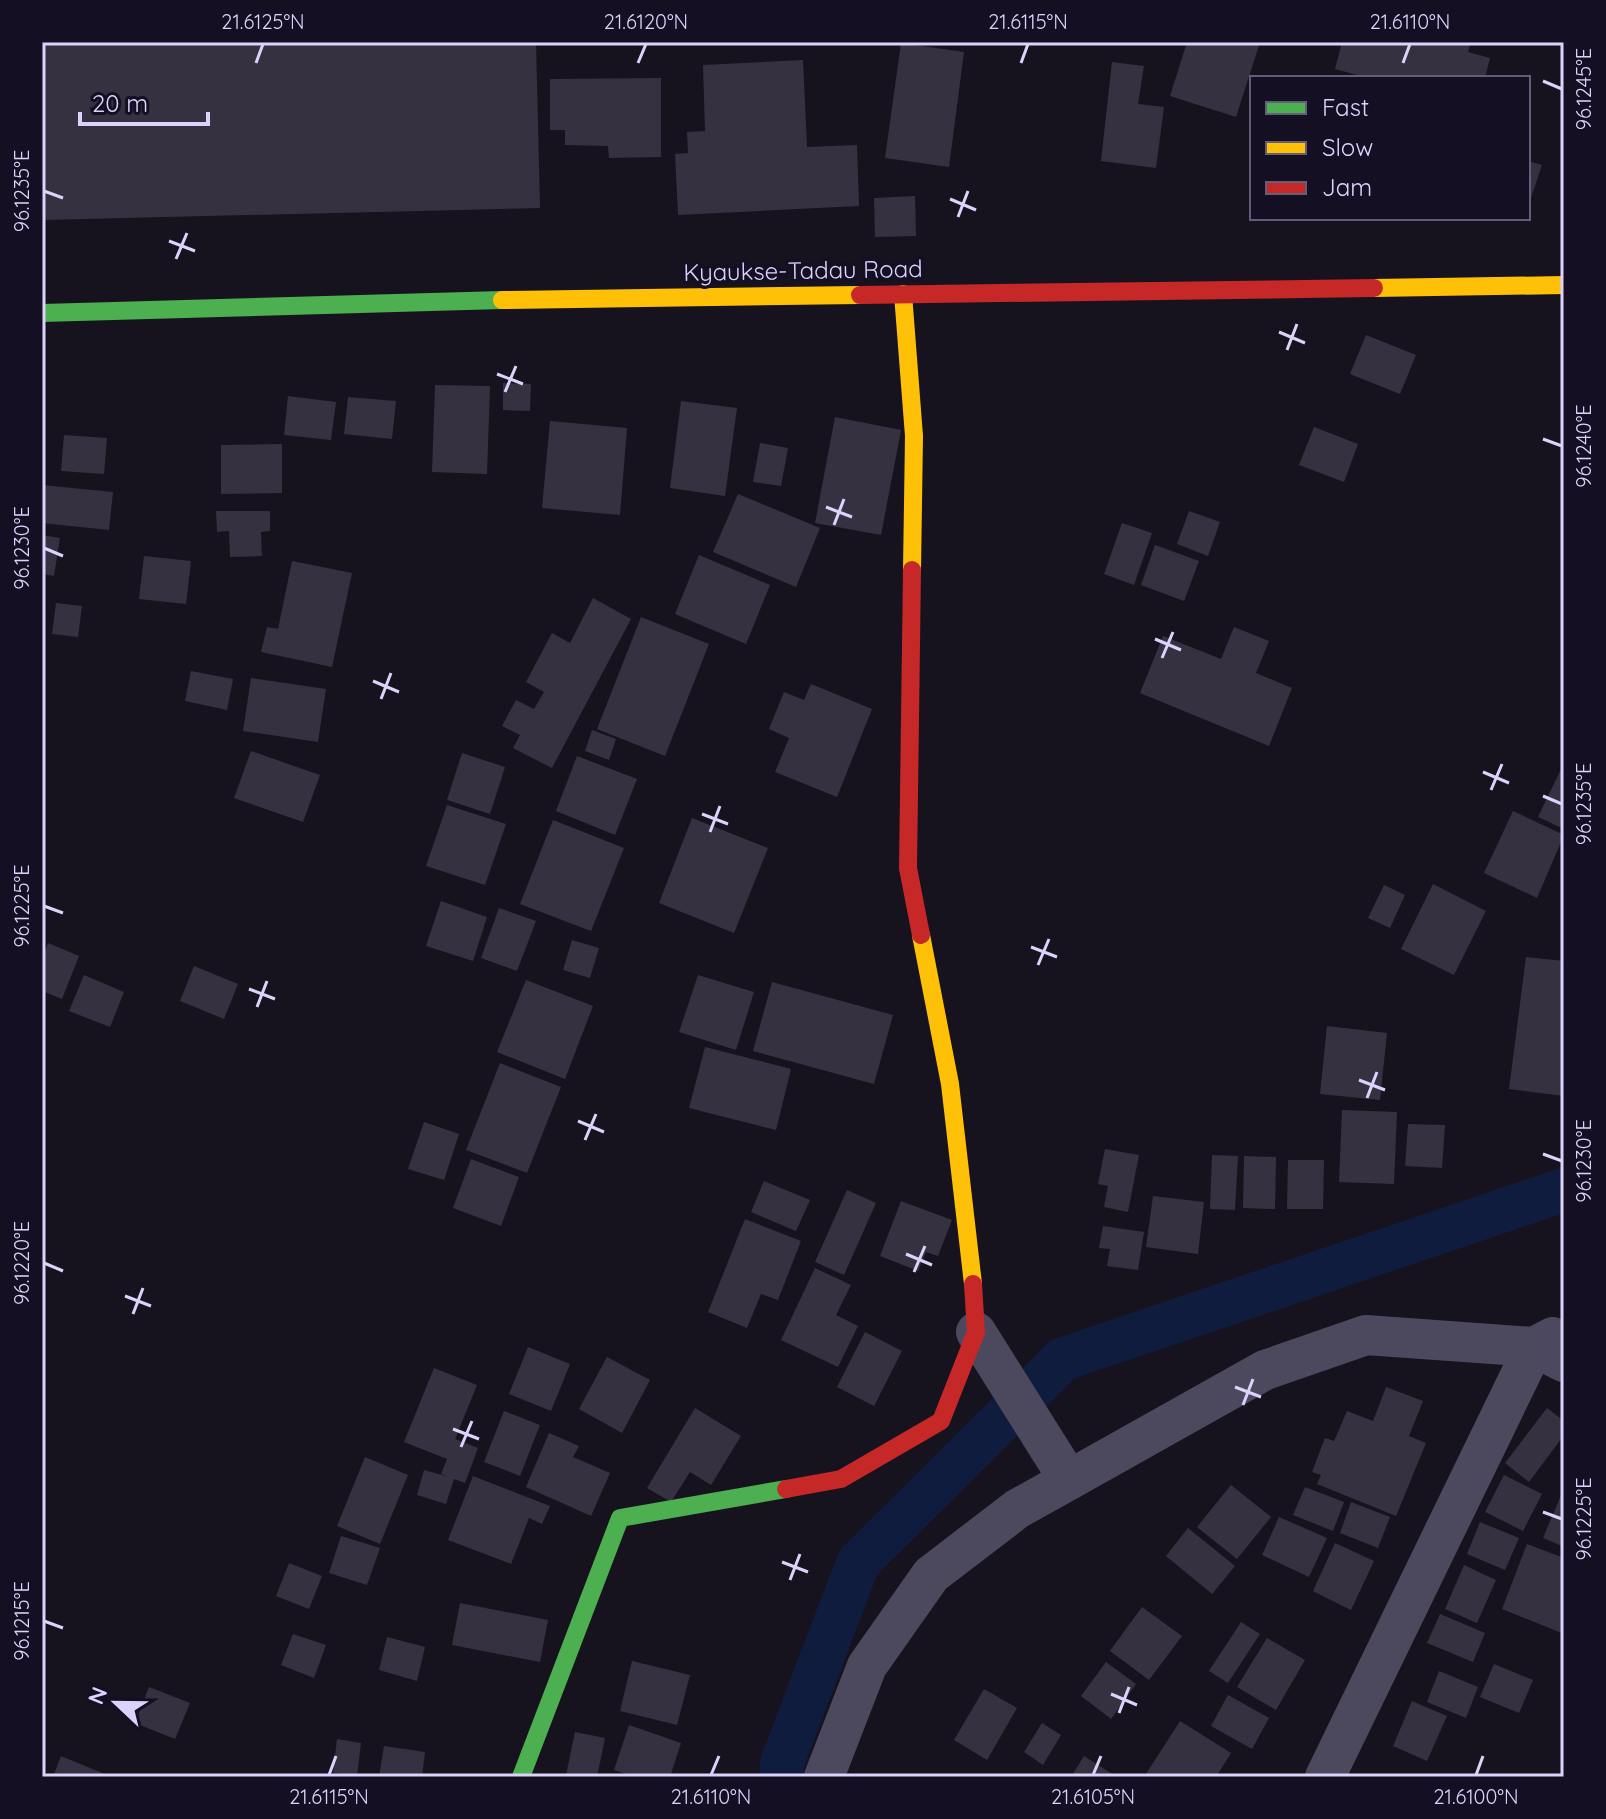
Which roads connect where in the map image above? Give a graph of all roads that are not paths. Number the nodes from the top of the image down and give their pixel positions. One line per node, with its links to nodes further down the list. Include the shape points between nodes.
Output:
1 (1564, 285): 2 (street, Kyaukse-Tadau Road)
2 (903, 294): 3 (street, Kyaukse-Tadau Road); 4 (street, via 914,436 908,868 950,1084)
3 (42, 313)
4 (976, 1332): 6 (street); 7 (street, via 941,1421 841,1479 620,1518)
5 (1554, 1347): 6 (street, via 1366,1335 1265,1370); 9 (street)
6 (1069, 1480): 8 (street, via 1017,1509 931,1575 867,1666)
7 (521, 1777)
8 (824, 1777)
9 (1325, 1777)

